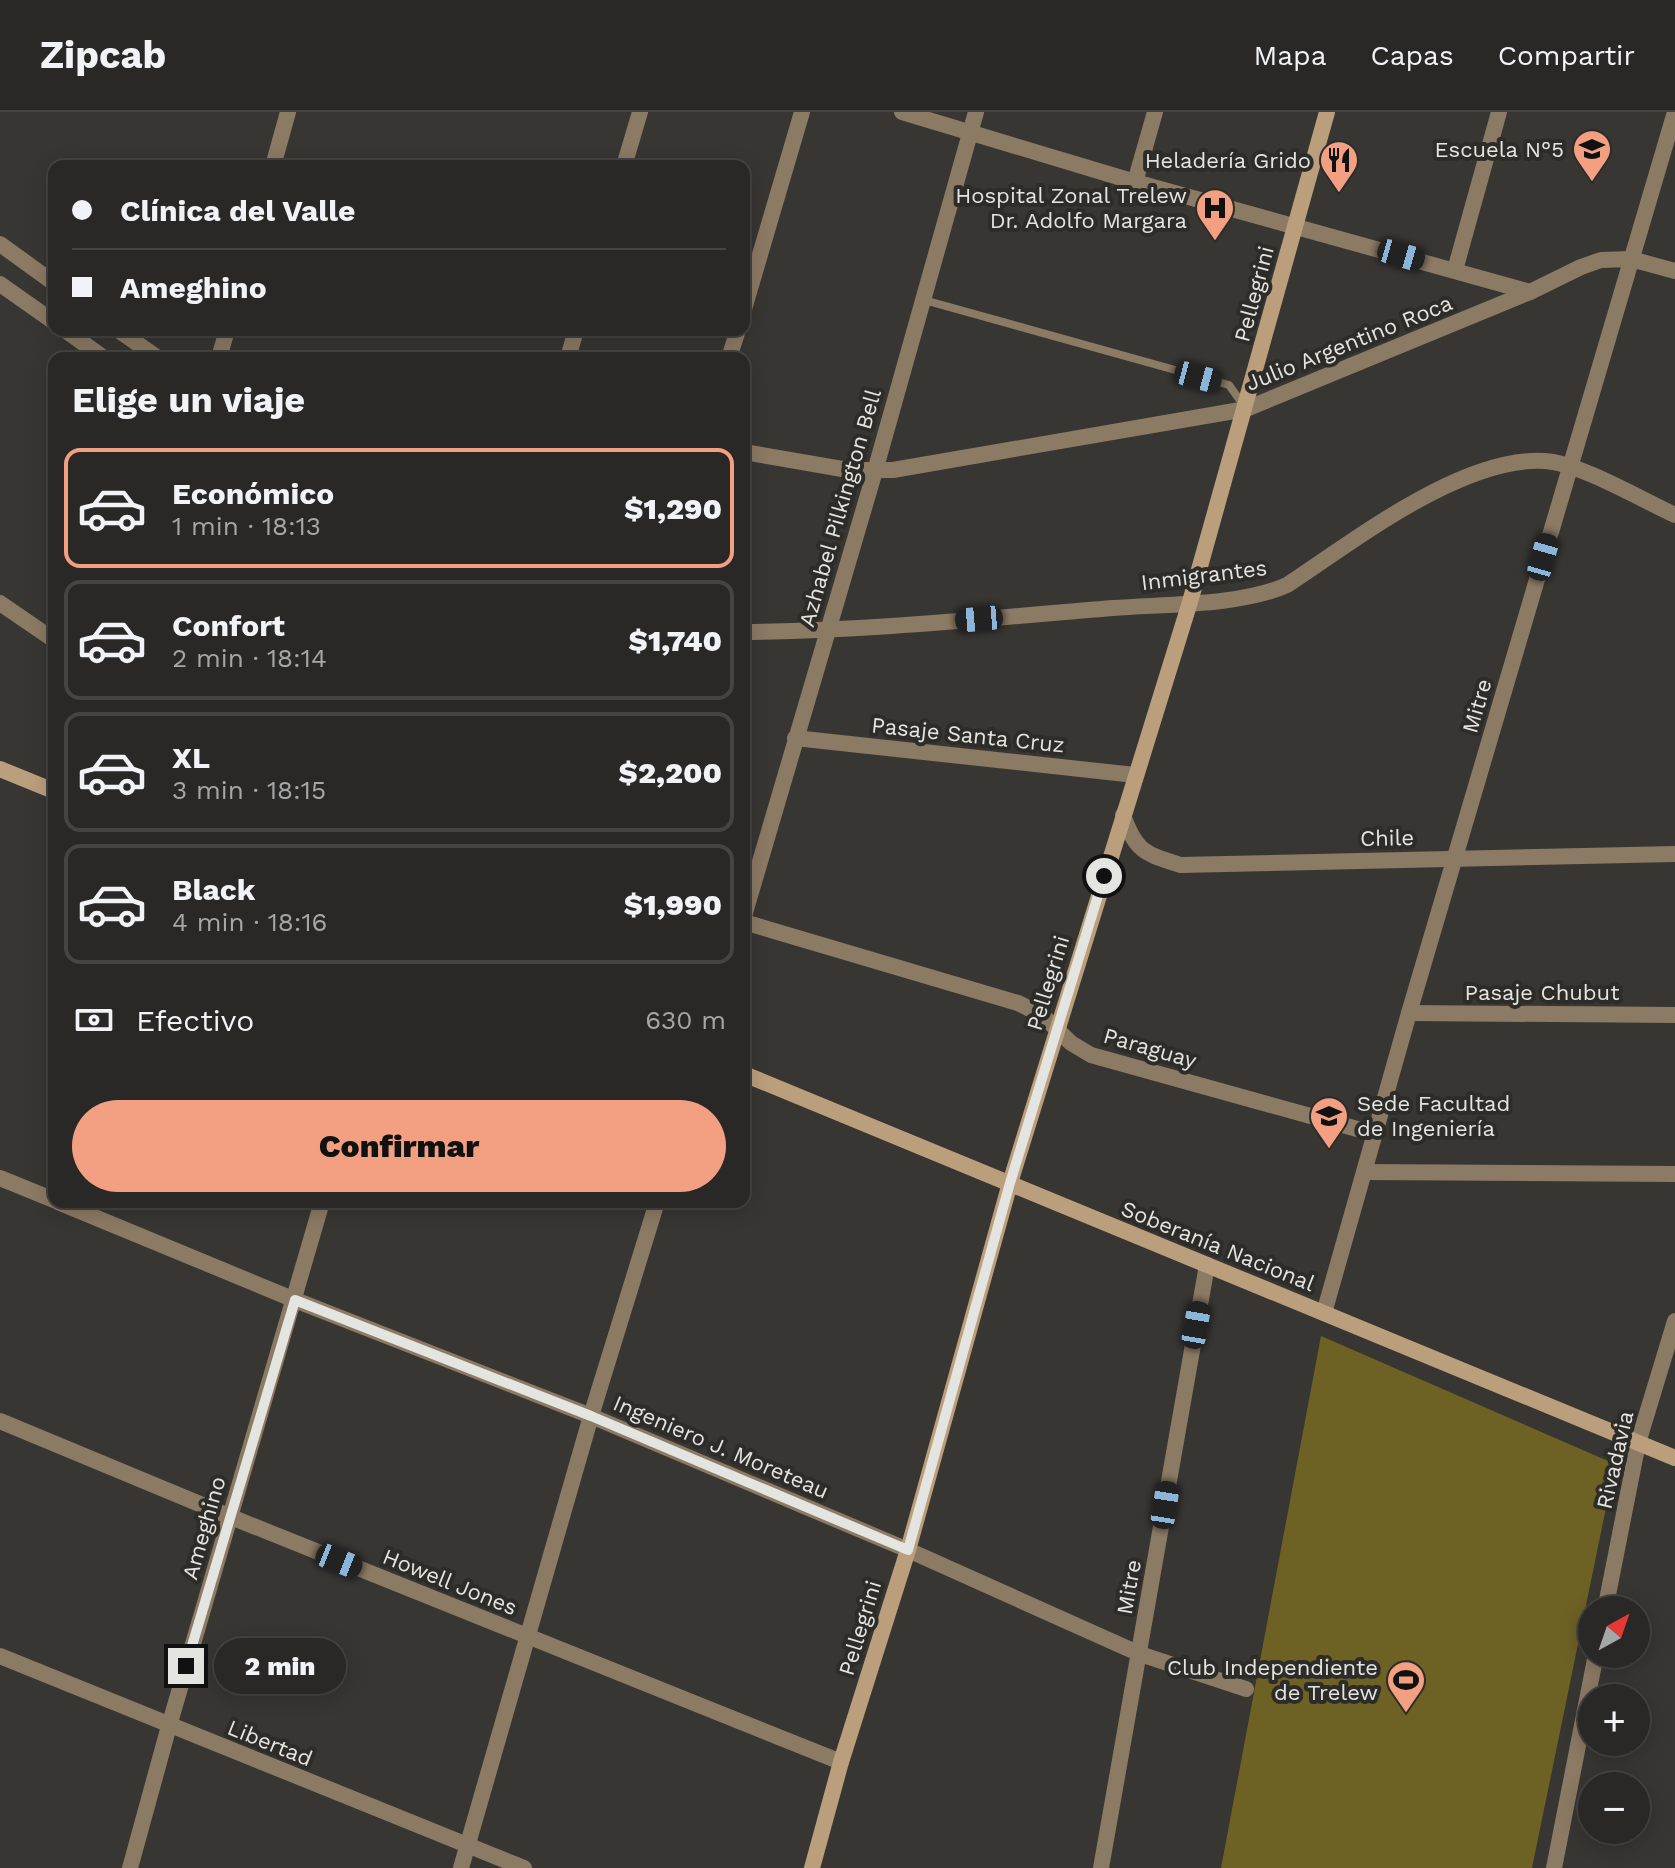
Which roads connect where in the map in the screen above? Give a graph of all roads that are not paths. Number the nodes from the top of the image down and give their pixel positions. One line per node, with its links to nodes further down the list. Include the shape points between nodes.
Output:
1 (288, 112): 11 (street)
2 (640, 112): 12 (street)
3 (802, 112): 22 (street)
4 (902, 112): 10 (street)
5 (976, 112): 10 (street, Azhabel Pilkington Bell)
6 (1155, 112): 14 (street)
7 (1327, 112): 15 (street, Pellegrini)
8 (1499, 112): 18 (street)
9 (1675, 112): 13 (street, Mitre)
10 (970, 132): 14 (street); 24 (street, Azhabel Pilkington Bell)
11 (275, 160)
12 (626, 160)
13 (1668, 160): 17 (street, Mitre)
14 (1135, 182): 15 (street)
15 (1295, 225): 18 (street); 30 (street, Pellegrini)
16 (0, 244): 20 (street)
17 (1631, 259): 19 (street, Julio Argentino Roca); 23 (street, Julio Argentino Roca, via 1601,260); 32 (street, Mitre)
18 (1455, 270): 23 (street)
19 (1675, 271)
20 (48, 279)
21 (0, 284): 25 (street)
22 (750, 289)
23 (1530, 292): 30 (street, Julio Argentino Roca)
24 (923, 300): 30 (lane, via 1229,385); 33 (street, Azhabel Pilkington Bell)
25 (48, 318)
26 (73, 336): 28 (street)
27 (127, 336): 29 (street)
28 (96, 352)
29 (149, 352)
30 (1246, 409): 33 (street, Julio Argentino Roca); 35 (street, Pellegrini)
31 (750, 453): 33 (street, Julio Argentino Roca)
32 (1570, 466): 34 (street, Inmigrantes); 35 (street, Inmigrantes, via 1518,463 1474,474 1413,503 1278,589); 46 (street, Mitre)
33 (875, 471): 38 (street, Azhabel Pilkington Bell)
34 (1675, 515)
35 (1190, 602): 38 (street, Inmigrantes); 42 (street, Pellegrini)
36 (0, 603): 39 (street)
37 (750, 632): 38 (street, Inmigrantes)
38 (828, 632): 40 (street, Azhabel Pilkington Bell)
39 (48, 636)
40 (795, 738): 42 (street, Pasaje Santa Cruz); 47 (street, Azhabel Pilkington Bell)
41 (0, 769): 43 (street)
42 (1135, 775): 44 (street, Pellegrini)
43 (48, 789)
44 (1123, 815): 46 (street, Chile, via 1139,848 1181,865); 51 (street, Pellegrini)
45 (1675, 854): 46 (street, Chile)
46 (1455, 858): 49 (street, Mitre)
47 (750, 898)
48 (750, 921): 51 (street, Paraguay, via 1018,1003)
49 (1409, 1013): 50 (street, Pasaje Chubut); 53 (street, Mitre)
50 (1675, 1015)
51 (1056, 1029): 53 (street, Paraguay, via 1091,1055); 57 (street, Pellegrini)
52 (750, 1076): 57 (street, Soberanía Nacional)
53 (1375, 1134): 54 (street, Mitre)
54 (1364, 1172): 55 (street); 64 (street, Mitre)
55 (1675, 1174)
56 (0, 1178): 58 (street, Ingeniero J. Moreteau)
57 (1010, 1183): 62 (street, Soberanía Nacional); 71 (street, Pellegrini)
58 (48, 1198)
59 (85, 1208): 63 (street, Ingeniero J. Moreteau)
60 (320, 1208): 63 (street, Ameghino)
61 (655, 1208): 66 (street)
62 (1207, 1265): 64 (street, Soberanía Nacional); 74 (street, Mitre)
63 (295, 1300): 66 (street, Ingeniero J. Moreteau); 70 (street, Ameghino)
64 (1324, 1313): 68 (street, Soberanía Nacional)
65 (1675, 1321): 68 (street, Rivadavia)
66 (591, 1416): 71 (street, Ingeniero J. Moreteau); 73 (street)
67 (0, 1421): 70 (street, Howell Jones)
68 (1638, 1443): 69 (street, Soberanía Nacional); 72 (street, Rivadavia)
69 (1675, 1458)
70 (231, 1517): 73 (street, Howell Jones); 78 (street, Ameghino)
71 (908, 1550): 74 (street, Ingeniero J. Moreteau); 79 (street, Pellegrini)
72 (1608, 1596)
73 (528, 1637): 79 (street, Howell Jones); 80 (street)
74 (1140, 1654): 77 (street, Ingeniero J. Moreteau); 85 (street, Mitre)
75 (0, 1656): 78 (street, Libertad)
76 (1593, 1668): 86 (street)
77 (1246, 1689)
78 (169, 1726): 80 (street, Libertad); 81 (street, Ameghino)
79 (841, 1762): 84 (street, Pellegrini)
80 (468, 1846): 82 (street); 83 (street, Libertad)
81 (130, 1868)
82 (461, 1868)
83 (524, 1868)
84 (812, 1868)
85 (1101, 1868)
86 (1554, 1868)

